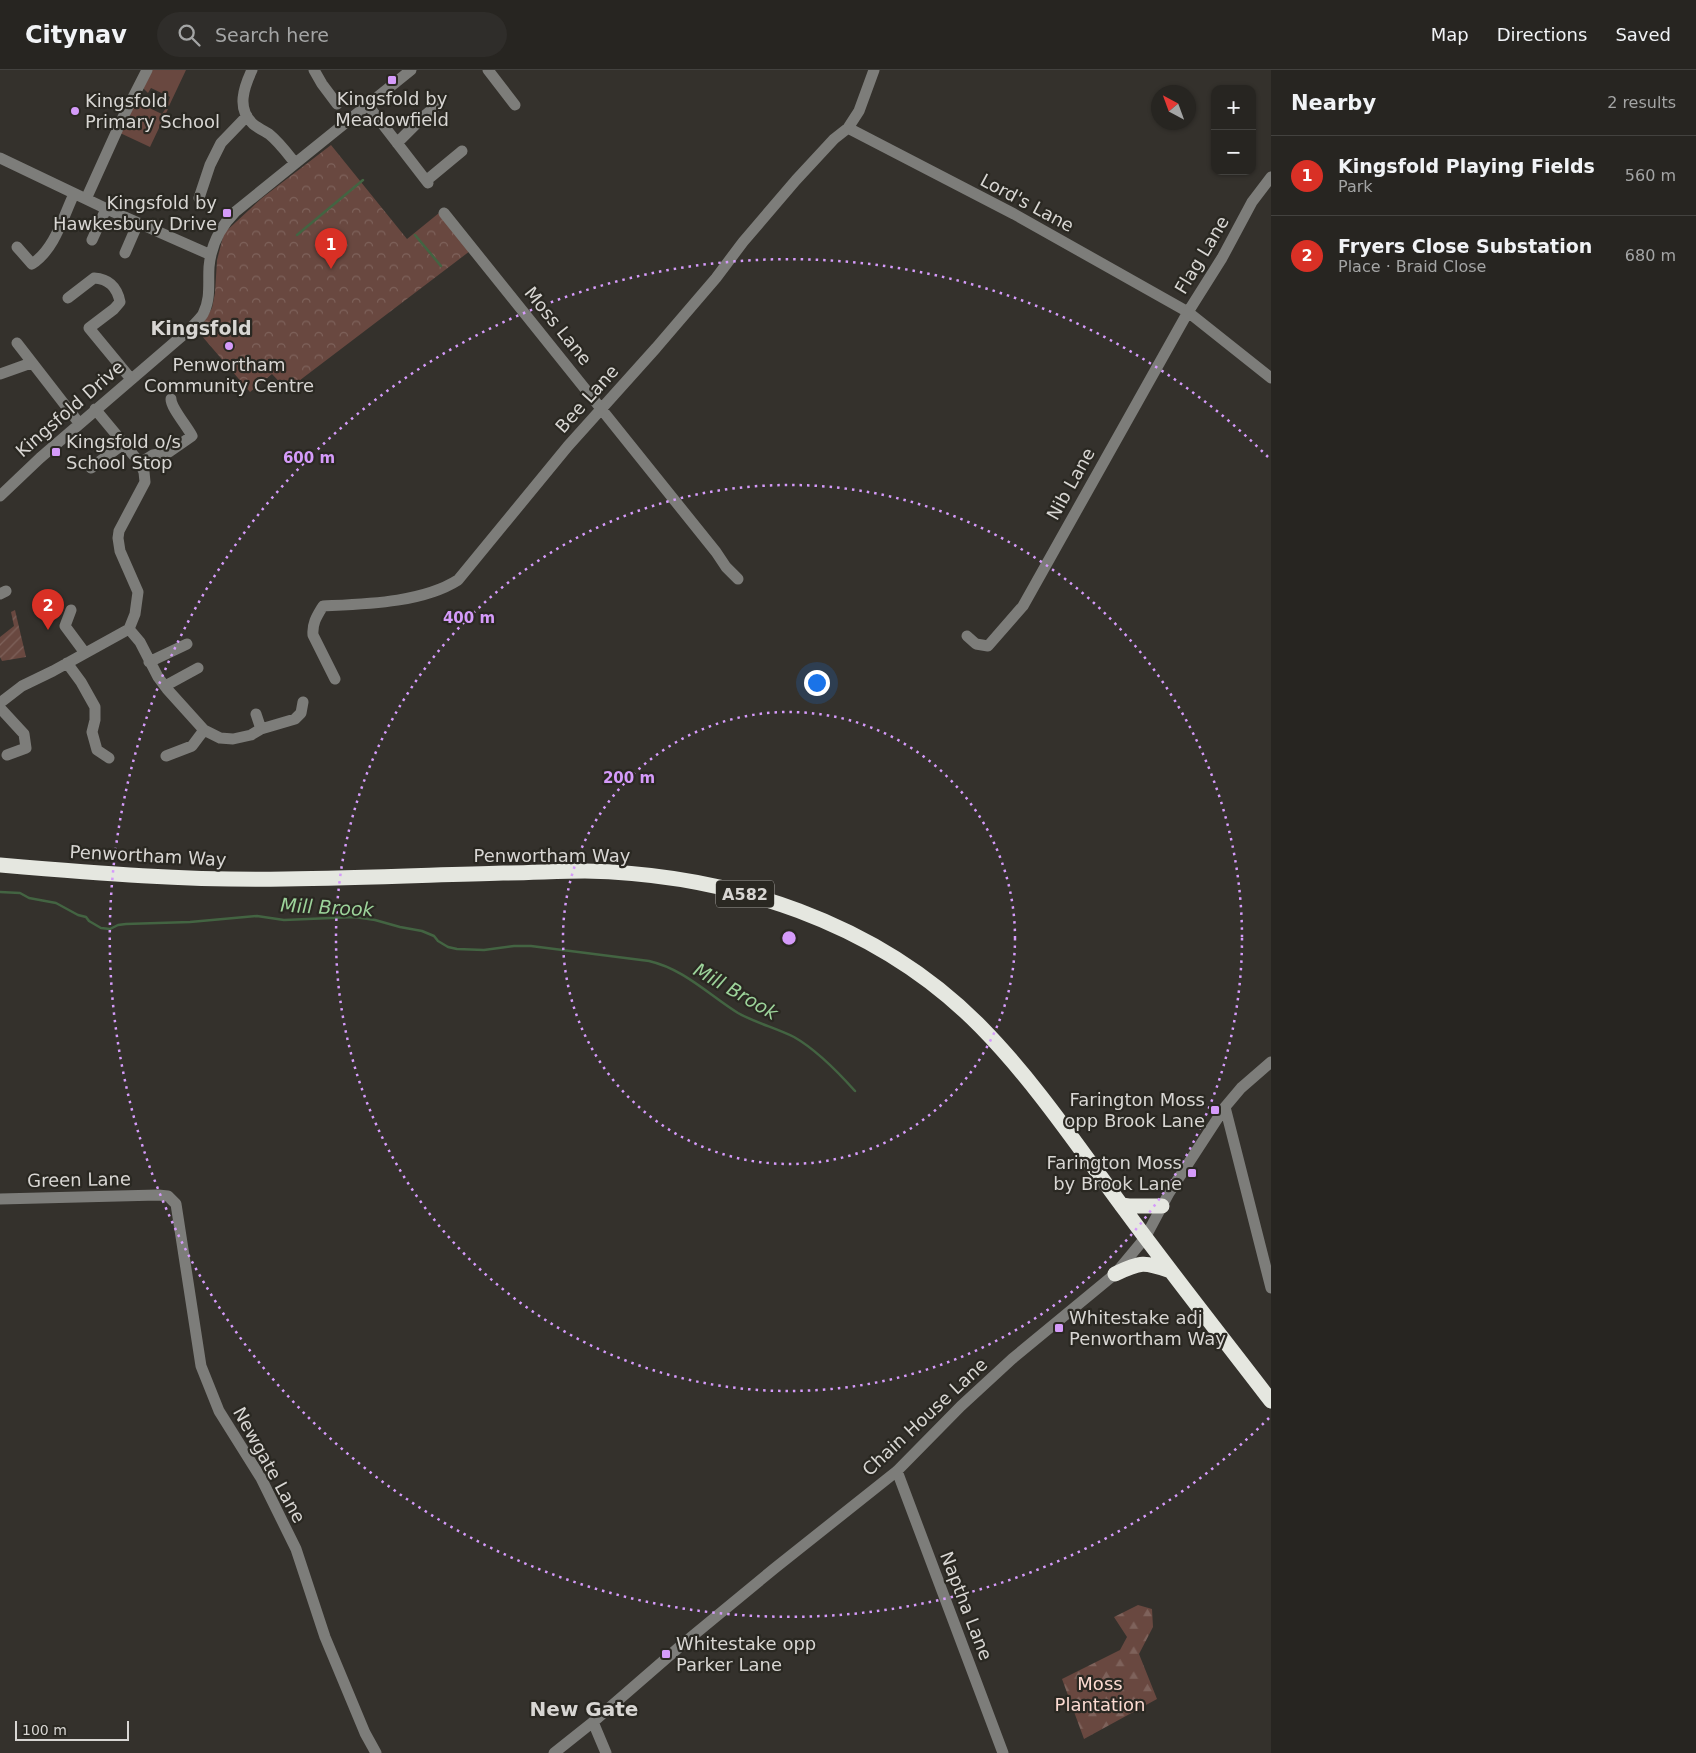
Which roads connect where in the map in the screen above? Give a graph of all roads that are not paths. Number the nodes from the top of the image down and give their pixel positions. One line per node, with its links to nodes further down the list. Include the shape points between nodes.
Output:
1 (147, 70): 20 (street)
2 (252, 70): 11 (street, via 243,98)
3 (314, 70): 8 (street)
4 (488, 70): 10 (street)
5 (874, 70): 12 (street, Bee Lane, via 859,111)
6 (407, 71): 9 (street, Kingsfold Drive)
7 (440, 103): 13 (street)
8 (337, 104)
9 (367, 104): 13 (street); 16 (street, Kingsfold Drive)
10 (515, 104)
11 (247, 116): 16 (street, via 276,140); 19 (street, via 221,144)
12 (848, 128): 29 (street, Lord's Lane, via 1014,214); 36 (street, Bee Lane, via 796,180 716,278)
13 (397, 143): 14 (street, via 427,181)
14 (462, 151)
15 (0, 158): 18 (street)
16 (295, 163): 27 (street, Kingsfold Drive, via 228,218 217,234)
17 (1271, 177): 29 (street, Flag Lane, via 1252,202)
18 (74, 194): 20 (street); 25 (street, via 49,248 39,259 32,264)
19 (199, 198)
20 (86, 199): 21 (street)
21 (106, 208): 23 (street); 24 (street)
22 (444, 213): 36 (street, Moss Lane)
23 (138, 223): 26 (street); 27 (street)
24 (92, 240)
25 (17, 246)
26 (125, 253)
27 (211, 255): 34 (street, Kingsfold Drive, via 203,314)
28 (68, 298): 34 (street, via 94,278 110,282 120,302 89,328)
29 (1188, 312): 33 (street, Flag Lane); 46 (street, Nib Lane, via 1023,606 988,646 976,644)
30 (17, 343): 31 (street)
31 (31, 364): 32 (street); 38 (street)
32 (0, 374)
33 (1271, 378)
34 (131, 379): 37 (street, Kingsfold Drive)
35 (171, 399): 40 (street, via 192,436 169,452 153,455)
36 (601, 408): 43 (street, Moss Lane); 52 (street, Bee Lane, via 458,580 447,587 410,598 323,606 315,618 313,635)
37 (95, 410): 38 (street, Kingsfold Drive); 39 (street)
38 (79, 423): 42 (street, Kingsfold Drive)
39 (123, 444): 40 (street); 41 (street)
40 (140, 464): 45 (street, via 145,482 118,538 120,551 138,592 135,614)
41 (91, 468)
42 (0, 496)
43 (738, 579)
44 (71, 610): 48 (street, via 61,627)
45 (128, 629): 48 (street); 49 (street, via 140,642)
46 (967, 636)
47 (187, 644): 49 (street)
48 (85, 653): 50 (street)
49 (149, 662): 53 (street)
50 (67, 663): 55 (street, via 22,686); 62 (street, via 95,707 92,732 97,750)
51 (198, 668): 53 (street)
52 (335, 679)
53 (165, 686): 58 (street)
54 (303, 702): 59 (street, via 301,713 295,719)
55 (0, 703)
56 (0, 708): 60 (street, via 24,734 26,748)
57 (256, 714): 59 (street)
58 (204, 730): 59 (street, via 220,738 233,739); 61 (street, via 192,746)
59 (262, 730)
60 (7, 755)
61 (166, 756)
62 (109, 758)
63 (0, 865): 68 (highway, Penwortham Way / A582, via 180,878 283,880 586,871 709,884 786,905 873,945 928,981 980,1026 1030,1082)
64 (1271, 1062): 65 (street, Chain House Lane, via 1241,1088)
65 (1226, 1107): 69 (street, Chain House Lane); 73 (street)
66 (158, 1195): 67 (street, Green Lane); 77 (street, Newgate Lane, via 168,1196 178,1208 201,1366 208,1384 219,1411 261,1478 296,1549 325,1637)
67 (0, 1199)
68 (1121, 1204): 69 (highway); 70 (highway, Penwortham Way / A582)
69 (1162, 1206): 70 (street, Chain House Lane)
70 (1145, 1238): 71 (highway, Penwortham Way / A582); 72 (street, Chain House Lane)
71 (1171, 1271): 72 (highway, via 1148,1264 1132,1266); 74 (highway, Penwortham Way / A582)
72 (1115, 1274): 75 (street, Chain House Lane, via 1012,1359)
73 (1271, 1288)
74 (1271, 1401)
75 (897, 1471): 76 (street, Chain House Lane, via 692,1637); 80 (street, Naptha Lane)
76 (593, 1722): 78 (street, Chain House Lane); 79 (street)
77 (376, 1753)
78 (554, 1753)
79 (606, 1753)
80 (1003, 1753)

